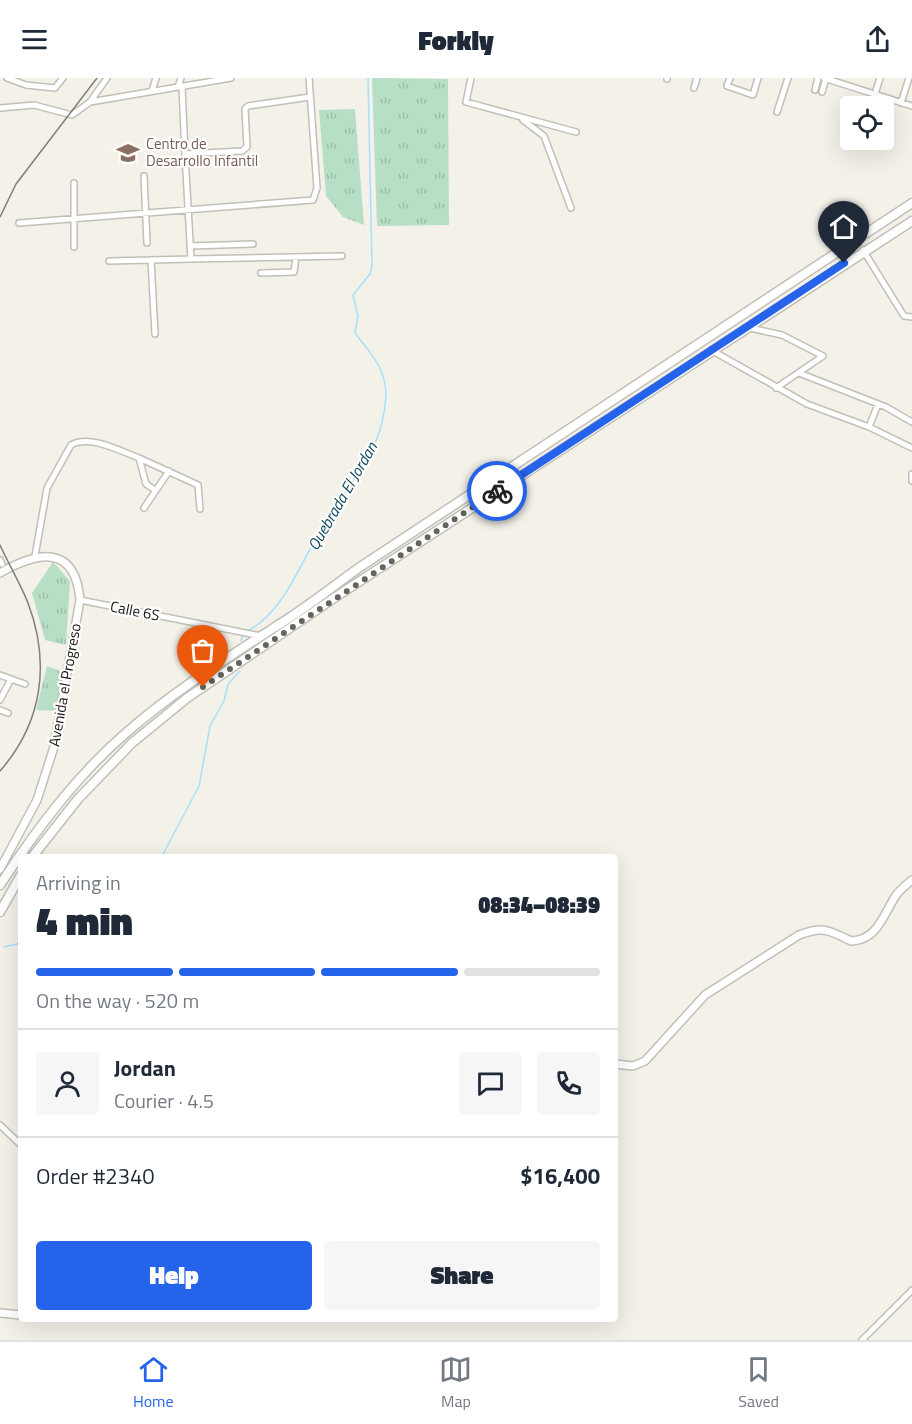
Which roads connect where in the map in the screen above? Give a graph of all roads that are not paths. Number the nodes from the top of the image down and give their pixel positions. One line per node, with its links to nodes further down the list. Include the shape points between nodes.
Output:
1 (7, 78): 2 (street, via 55,88)
2 (63, 78)
3 (107, 78): 26 (street)
4 (156, 78): 22 (street)
5 (181, 78): 19 (street)
6 (231, 78): 19 (street)
7 (309, 78): 25 (street)
8 (471, 78): 31 (street, via 465,101)
9 (697, 78): 20 (street)
10 (729, 78): 11 (street, via 727,86 753,95)
11 (758, 78)
12 (788, 78): 30 (street)
13 (818, 78): 21 (street)
14 (825, 78): 18 (street); 23 (street)
15 (853, 78): 18 (street)
16 (880, 78): 24 (street)
17 (909, 78): 27 (street)
18 (850, 86): 24 (street)
19 (180, 87): 22 (street); 33 (street)
20 (694, 88)
21 (815, 90)
22 (153, 91): 26 (street)
23 (822, 92)
24 (875, 94): 27 (street)
25 (310, 97): 33 (street, via 248,106 247,147 242,152); 38 (street, via 317,188 313,200)
26 (90, 102): 29 (street, via 67,115 34,105)
27 (901, 103): 28 (street)
28 (912, 106)
29 (0, 108)
30 (777, 112)
31 (519, 117): 32 (street); 37 (street, via 544,136)
32 (576, 132)
33 (185, 154): 38 (street)
34 (144, 176): 39 (street)
35 (74, 183): 40 (street)
36 (912, 203): 74 (highway)
37 (571, 208)
38 (188, 210): 39 (street); 45 (street)
39 (146, 213): 40 (street); 43 (street)
40 (76, 219): 42 (street); 46 (street)
41 (912, 221): 47 (highway)
42 (20, 223)
43 (147, 243)
44 (253, 244): 45 (street)
45 (190, 246): 50 (street)
46 (74, 247)
47 (863, 250): 54 (street, via 904,316); 55 (highway)
48 (342, 256): 49 (street)
49 (296, 257): 50 (street); 53 (street, via 294,272)
50 (191, 259): 51 (street)
51 (151, 260): 52 (street); 56 (street)
52 (109, 261)
53 (261, 273)
54 (912, 317)
55 (747, 327): 57 (highway); 58 (street, via 782,335 823,356)
56 (155, 334)
57 (711, 350): 59 (street); 82 (highway, via 187,698 132,743)
58 (799, 373): 59 (street); 60 (street)
59 (776, 388): 62 (street)
60 (878, 404): 61 (street); 62 (street)
61 (912, 422)
62 (869, 427): 63 (street)
63 (912, 448)
64 (139, 458): 65 (street); 68 (street, via 146,484); 71 (street, via 84,441 71,445 47,488)
65 (169, 471): 68 (street); 70 (street, via 198,485)
66 (912, 474): 67 (street)
67 (912, 481)
68 (155, 490): 69 (street)
69 (144, 508)
70 (200, 509)
71 (34, 556): 72 (main road); 73 (main road, Avenida el Progreso, via 64,564 76,579)
72 (0, 573)
73 (80, 600): 74 (street, Calle 6S); 84 (main road, Avenida el Progreso, via 54,747 37,800)
74 (261, 636): 81 (highway, via 189,682 126,732 69,789)
75 (0, 675): 76 (street)
76 (11, 679): 77 (street); 78 (street)
77 (25, 684)
78 (0, 700)
79 (0, 710): 80 (street)
80 (8, 713)
81 (20, 854)
82 (35, 854)
83 (18, 858): 87 (highway)
84 (0, 869)
85 (18, 880): 88 (highway)
86 (912, 880): 89 (main road, via 897,894 869,937 851,941 828,929 813,929 799,935 705,994 645,1061 633,1066)
87 (0, 885)
88 (0, 912)
89 (618, 1064)
90 (0, 1125): 91 (street)
91 (18, 1142)
92 (912, 1290): 95 (street)
93 (0, 1313): 94 (main road)
94 (18, 1315)
95 (862, 1340)

